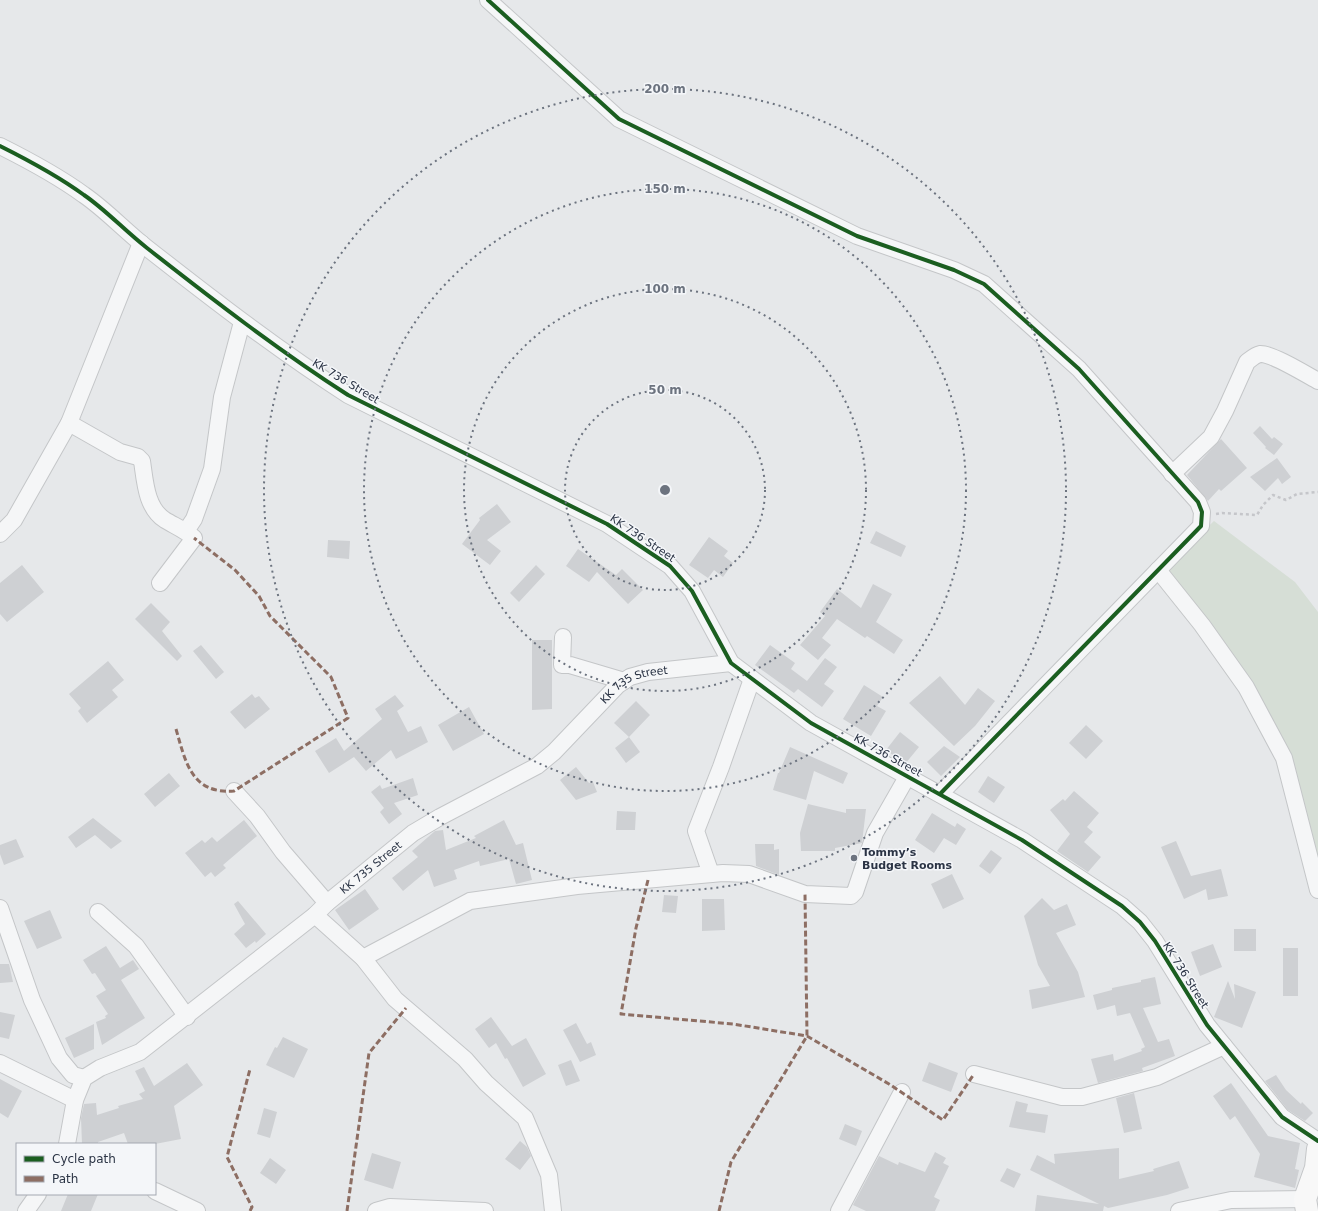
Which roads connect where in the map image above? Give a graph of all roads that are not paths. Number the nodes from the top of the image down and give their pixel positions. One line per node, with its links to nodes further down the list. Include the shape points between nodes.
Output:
1 (488, 0): 7 (street, via 619,119 857,236 954,270 984,284 1079,369)
2 (0, 146): 3 (street, KK 736 Street, via 84,195)
3 (141, 244): 4 (street, KK 736 Street); 6 (street)
4 (242, 322): 8 (street, via 222,397 212,468 194,519); 13 (street, KK 736 Street, via 348,395 607,524 670,566 692,591)
5 (1318, 381): 7 (street, via 1270,356 1261,354 1254,357 1247,362 1211,437)
6 (69, 423): 8 (street, via 120,452 138,457 142,461 150,502 164,519); 9 (street, via 14,520)
7 (1172, 474): 10 (street, via 1198,502 1202,512 1201,526)
8 (186, 531): 11 (street, via 194,538)
9 (0, 534)
10 (1158, 570): 18 (street); 20 (street, via 1246,686 1284,758)
11 (160, 583)
12 (563, 637): 15 (street, via 562,665)
13 (731, 663): 14 (street, KK 736 Street); 15 (street, KK 735 Street, via 648,672)
14 (752, 679): 16 (street, KK 736 Street, via 811,723); 19 (street, via 696,831)
15 (624, 681): 21 (street, KK 735 Street, via 537,766 414,833)
16 (907, 777): 18 (street, KK 736 Street); 19 (street, via 876,833 855,892 851,896 805,894 749,874)
17 (234, 792): 21 (street, via 257,816 283,852)
18 (940, 794): 27 (street, KK 736 Street, via 1022,840 1122,906 1140,922 1155,941 1207,1026)
19 (710, 874): 25 (street, via 577,886 470,901)
20 (1318, 890)
21 (327, 904): 24 (street, KK 735 Street)
22 (0, 908): 30 (street, via 32,1000 59,1058 73,1075)
23 (98, 912): 26 (street, via 136,946)
24 (316, 915): 25 (street); 26 (street, KK 735 Street)
25 (363, 958): 43 (street, via 395,999 465,1059 486,1083 525,1118 549,1175)
26 (187, 1017): 30 (street, KK 735 Street, via 140,1052 100,1068)
27 (1224, 1046): 29 (street, via 1157,1077 1082,1097 1062,1097); 33 (street, KK 736 Street, via 1282,1117)
28 (0, 1063): 32 (street)
29 (974, 1074)
30 (84, 1078): 32 (street)
31 (902, 1092): 44 (street)
32 (75, 1100): 34 (street)
33 (1318, 1141)
34 (67, 1143)
35 (1318, 1149): 38 (main road)
36 (156, 1191): 40 (street)
37 (37, 1195): 39 (street)
38 (1310, 1203): 45 (street, via 1231,1200)
39 (26, 1211)
40 (197, 1211)
41 (376, 1211): 42 (street, via 390,1207)
42 (485, 1211)
43 (553, 1211)
44 (839, 1211)
45 (1178, 1211)

